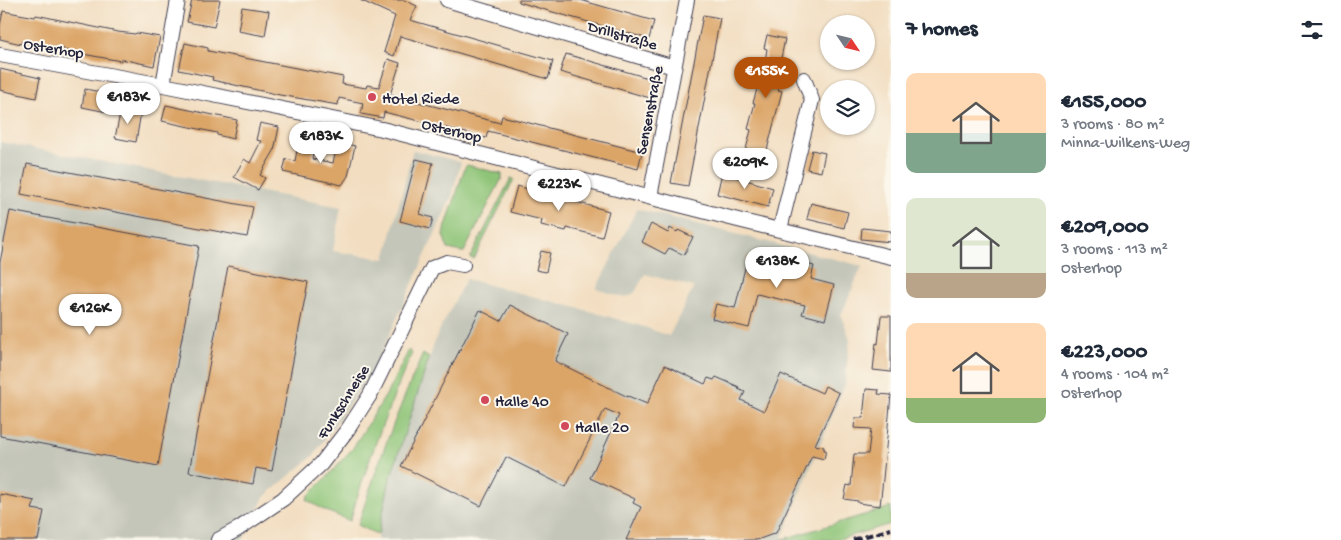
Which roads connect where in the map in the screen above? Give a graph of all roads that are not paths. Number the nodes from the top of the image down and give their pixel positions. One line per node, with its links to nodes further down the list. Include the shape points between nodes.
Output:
1 (178, 0): 7 (street)
2 (447, 0): 5 (street, Drillstraße)
3 (687, 0): 5 (street, Sensenstraße)
4 (0, 55): 7 (street, Osterhop)
5 (674, 67): 8 (street, Sensenstraße)
6 (804, 79): 9 (street, via 812,100)
7 (163, 85): 8 (street, Osterhop, via 382,129)
8 (650, 197): 9 (street, Osterhop)
9 (780, 229): 10 (street, Osterhop)
10 (891, 257)
11 (463, 265): 12 (street, Funkschneise, via 447,262 432,268 370,395 320,464 283,499)
12 (218, 540)

